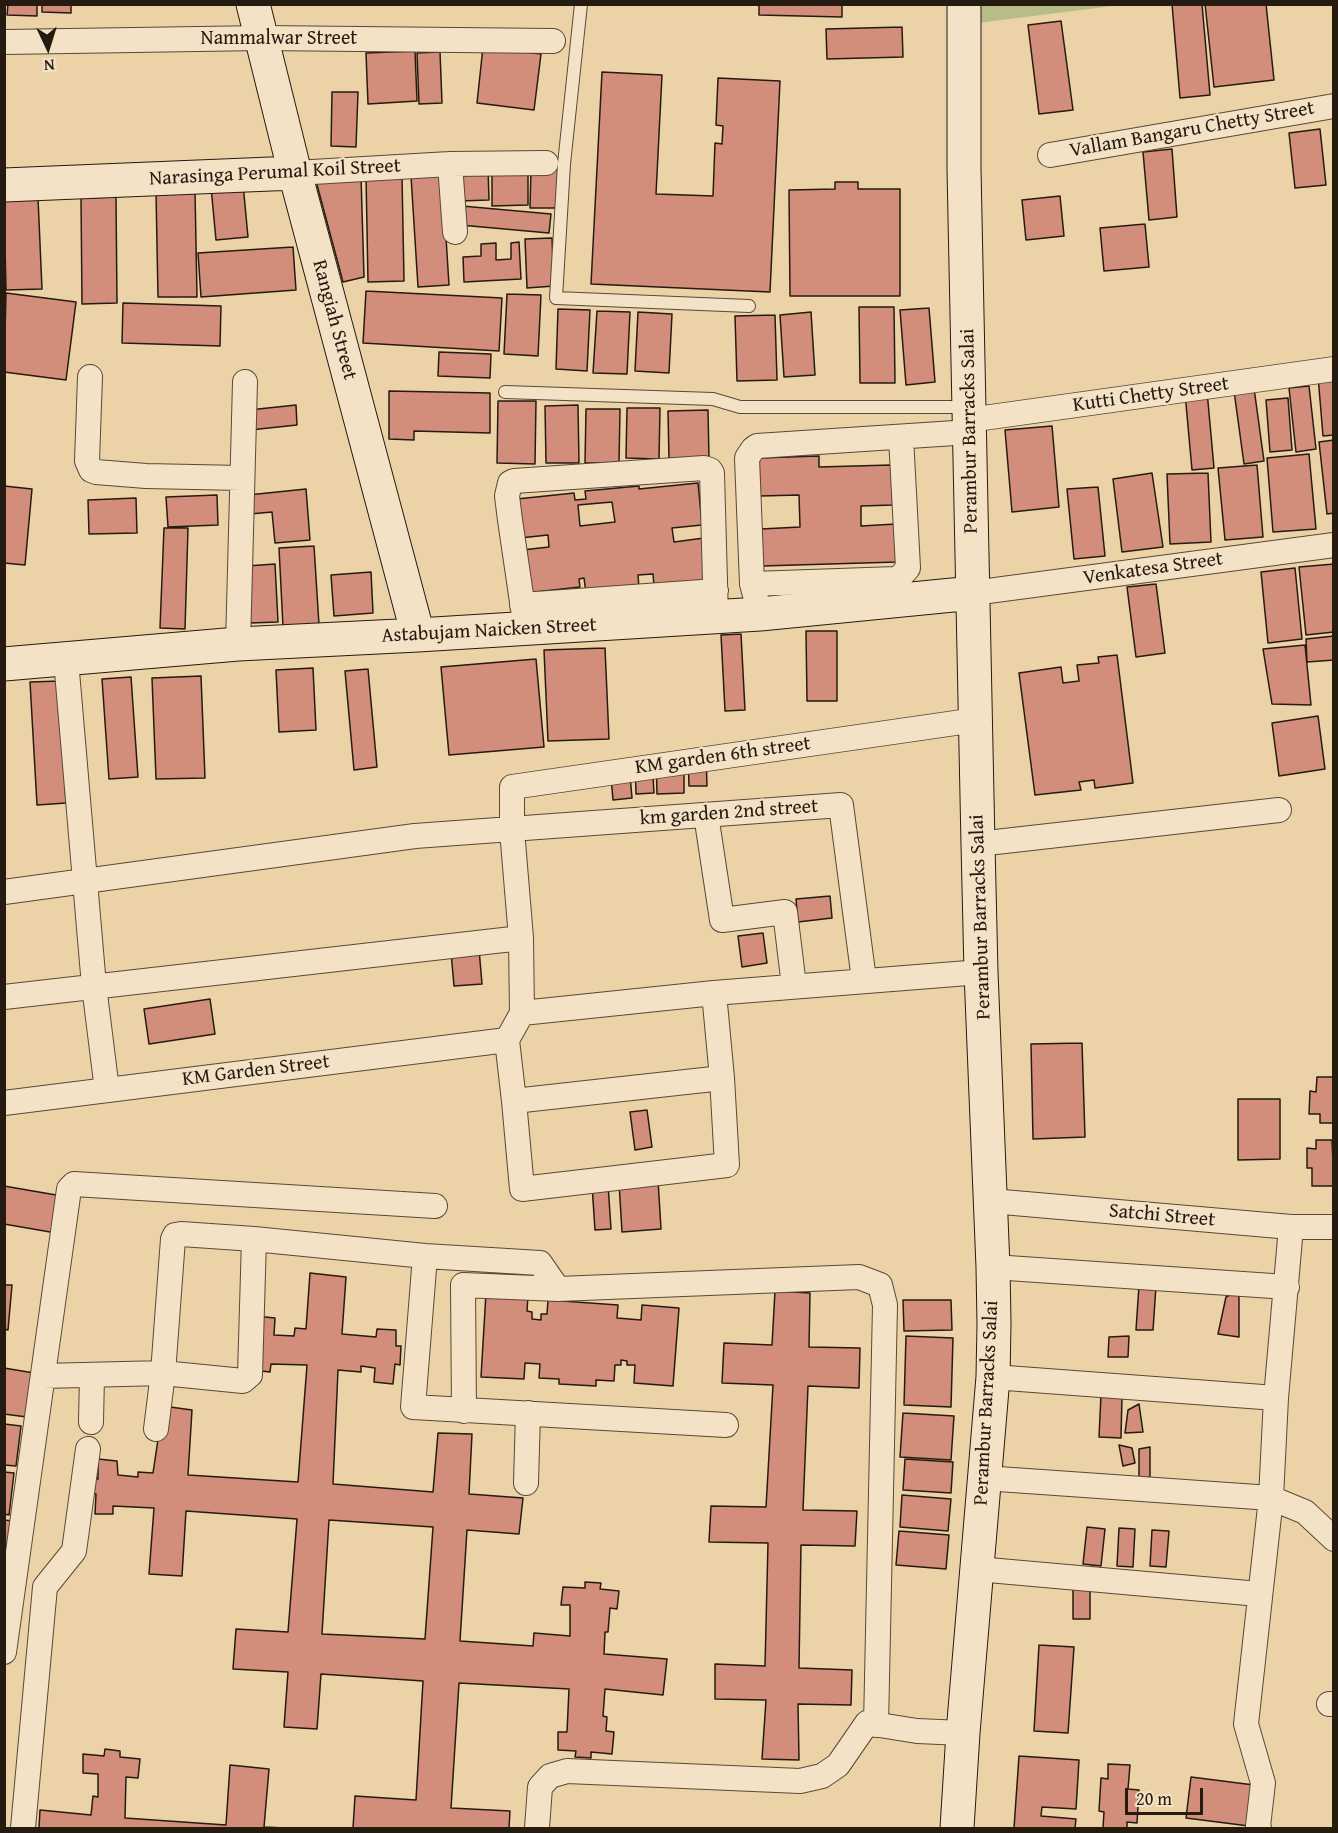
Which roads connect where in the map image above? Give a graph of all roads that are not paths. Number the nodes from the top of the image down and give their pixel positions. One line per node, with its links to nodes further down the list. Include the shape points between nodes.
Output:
1 (253, 4): 4 (street, Rangiah Street)
2 (581, 4): 14 (lane, via 564,164 556,298)
3 (964, 4): 19 (street, Perambur Barracks Salai)
4 (263, 38): 5 (street, Nammalwar Street); 6 (street, Nammalwar Street); 11 (street, Rangiah Street)
5 (553, 41)
6 (4, 42)
7 (1334, 106): 8 (street, Vallam Bangaru Chetty Street)
8 (1050, 154)
9 (546, 163): 10 (street, Narasinga Perumal Koil Street)
10 (450, 164): 11 (street, Narasinga Perumal Koil Street); 13 (street)
11 (295, 173): 12 (street, Narasinga Perumal Koil Street); 27 (street, Rangiah Street)
12 (4, 185)
13 (455, 232)
14 (749, 306)
15 (1334, 369): 19 (street, Kutti Chetty Street)
16 (90, 377): 21 (street, via 87,461 91,470 146,476)
17 (245, 382): 21 (street)
18 (505, 392): 19 (lane, via 712,399 740,407)
19 (969, 420): 20 (street, Kutti Chetty Street); 23 (street, Perambur Barracks Salai)
20 (901, 437): 24 (street, via 908,568 901,576); 24 (street, Kutti Chetty Street, via 753,449 747,458)
21 (241, 478): 28 (street)
22 (1334, 545): 23 (street, Venkatesa Street)
23 (973, 593): 24 (street, Astabujam Naicken Street); 31 (street, Perambur Barracks Salai)
24 (756, 599): 25 (street, Astabujam Naicken Street)
25 (716, 604): 26 (street, Astabujam Naicken Street); 26 (street, via 710,470 526,480 510,483 507,496)
26 (524, 617): 27 (street, Astabujam Naicken Street)
27 (418, 635): 28 (street, Astabujam Naicken Street)
28 (237, 644): 29 (street, Astabujam Naicken Street)
29 (66, 660): 30 (street, Astabujam Naicken Street); 36 (street)
30 (4, 664)
31 (976, 720): 34 (street, KM garden 6th street, via 512,787); 35 (street, Perambur Barracks Salai)
32 (1279, 810): 35 (street)
33 (706, 815): 34 (street, km garden 2nd street); 40 (street, km garden 2nd street, via 841,805); 41 (street, via 722,920 785,912)
34 (512, 830): 36 (street, km garden 2nd street, via 415,836); 38 (street)
35 (978, 844): 39 (street, Perambur Barracks Salai)
36 (84, 881): 37 (street, km garden 2nd street); 42 (street)
37 (4, 892)
38 (521, 938): 42 (street); 45 (street)
39 (981, 972): 40 (street); 51 (street, Perambur Barracks Salai)
40 (864, 980): 41 (street)
41 (794, 986): 43 (street)
42 (93, 987): 44 (street); 48 (street)
43 (714, 993): 45 (street); 47 (street)
44 (4, 997)
45 (522, 1013): 46 (street)
46 (507, 1040): 48 (street, KM Garden Street); 49 (street)
47 (722, 1078): 49 (street); 49 (street, via 727,1165 522,1189)
48 (107, 1090): 50 (street, KM Garden Street)
49 (514, 1101)
50 (4, 1103)
51 (991, 1202): 53 (street, Satchi Street); 57 (street, Perambur Barracks Salai)
52 (435, 1206): 61 (street, via 74,1184 69,1189)
53 (1291, 1227): 54 (street, Satchi Street); 58 (street)
54 (1334, 1227)
55 (254, 1239): 56 (street); 60 (street, via 176,1235 173,1239); 60 (street, via 248,1379)
56 (426, 1256): 59 (street, via 540,1263); 65 (street, via 413,1407)
57 (993, 1267): 58 (street); 63 (street, Perambur Barracks Salai)
58 (1287, 1287): 64 (street)
59 (558, 1289): 65 (street, via 463,1285); 78 (street, via 859,1276 880,1285 885,1305)
60 (163, 1373): 62 (street); 69 (street)
61 (43, 1376): 62 (street); 77 (street)
62 (92, 1376): 67 (street)
63 (993, 1377): 64 (street); 71 (street, Perambur Barracks Salai)
64 (1276, 1398): 73 (street)
65 (464, 1410): 66 (street)
66 (528, 1413): 68 (street); 72 (street)
67 (91, 1422)
68 (726, 1425)
69 (156, 1430)
70 (88, 1449): 80 (street, via 74,1551 45,1587)
71 (984, 1478): 73 (street); 75 (street, Perambur Barracks Salai)
72 (526, 1483)
73 (1270, 1498): 74 (street, via 1305,1512); 76 (street)
74 (1334, 1539)
75 (977, 1569): 76 (street); 79 (street, Perambur Barracks Salai)
76 (1259, 1594): 83 (street, via 1246,1724 1263,1783)
77 (5, 1642)
78 (876, 1725): 79 (street); 81 (street, via 867,1723 838,1765 822,1776 800,1781 567,1771 550,1776 540,1787)
79 (963, 1733): 82 (street, Perambur Barracks Salai)
80 (22, 1828)
81 (537, 1828)
82 (957, 1828)
83 (1259, 1828)

